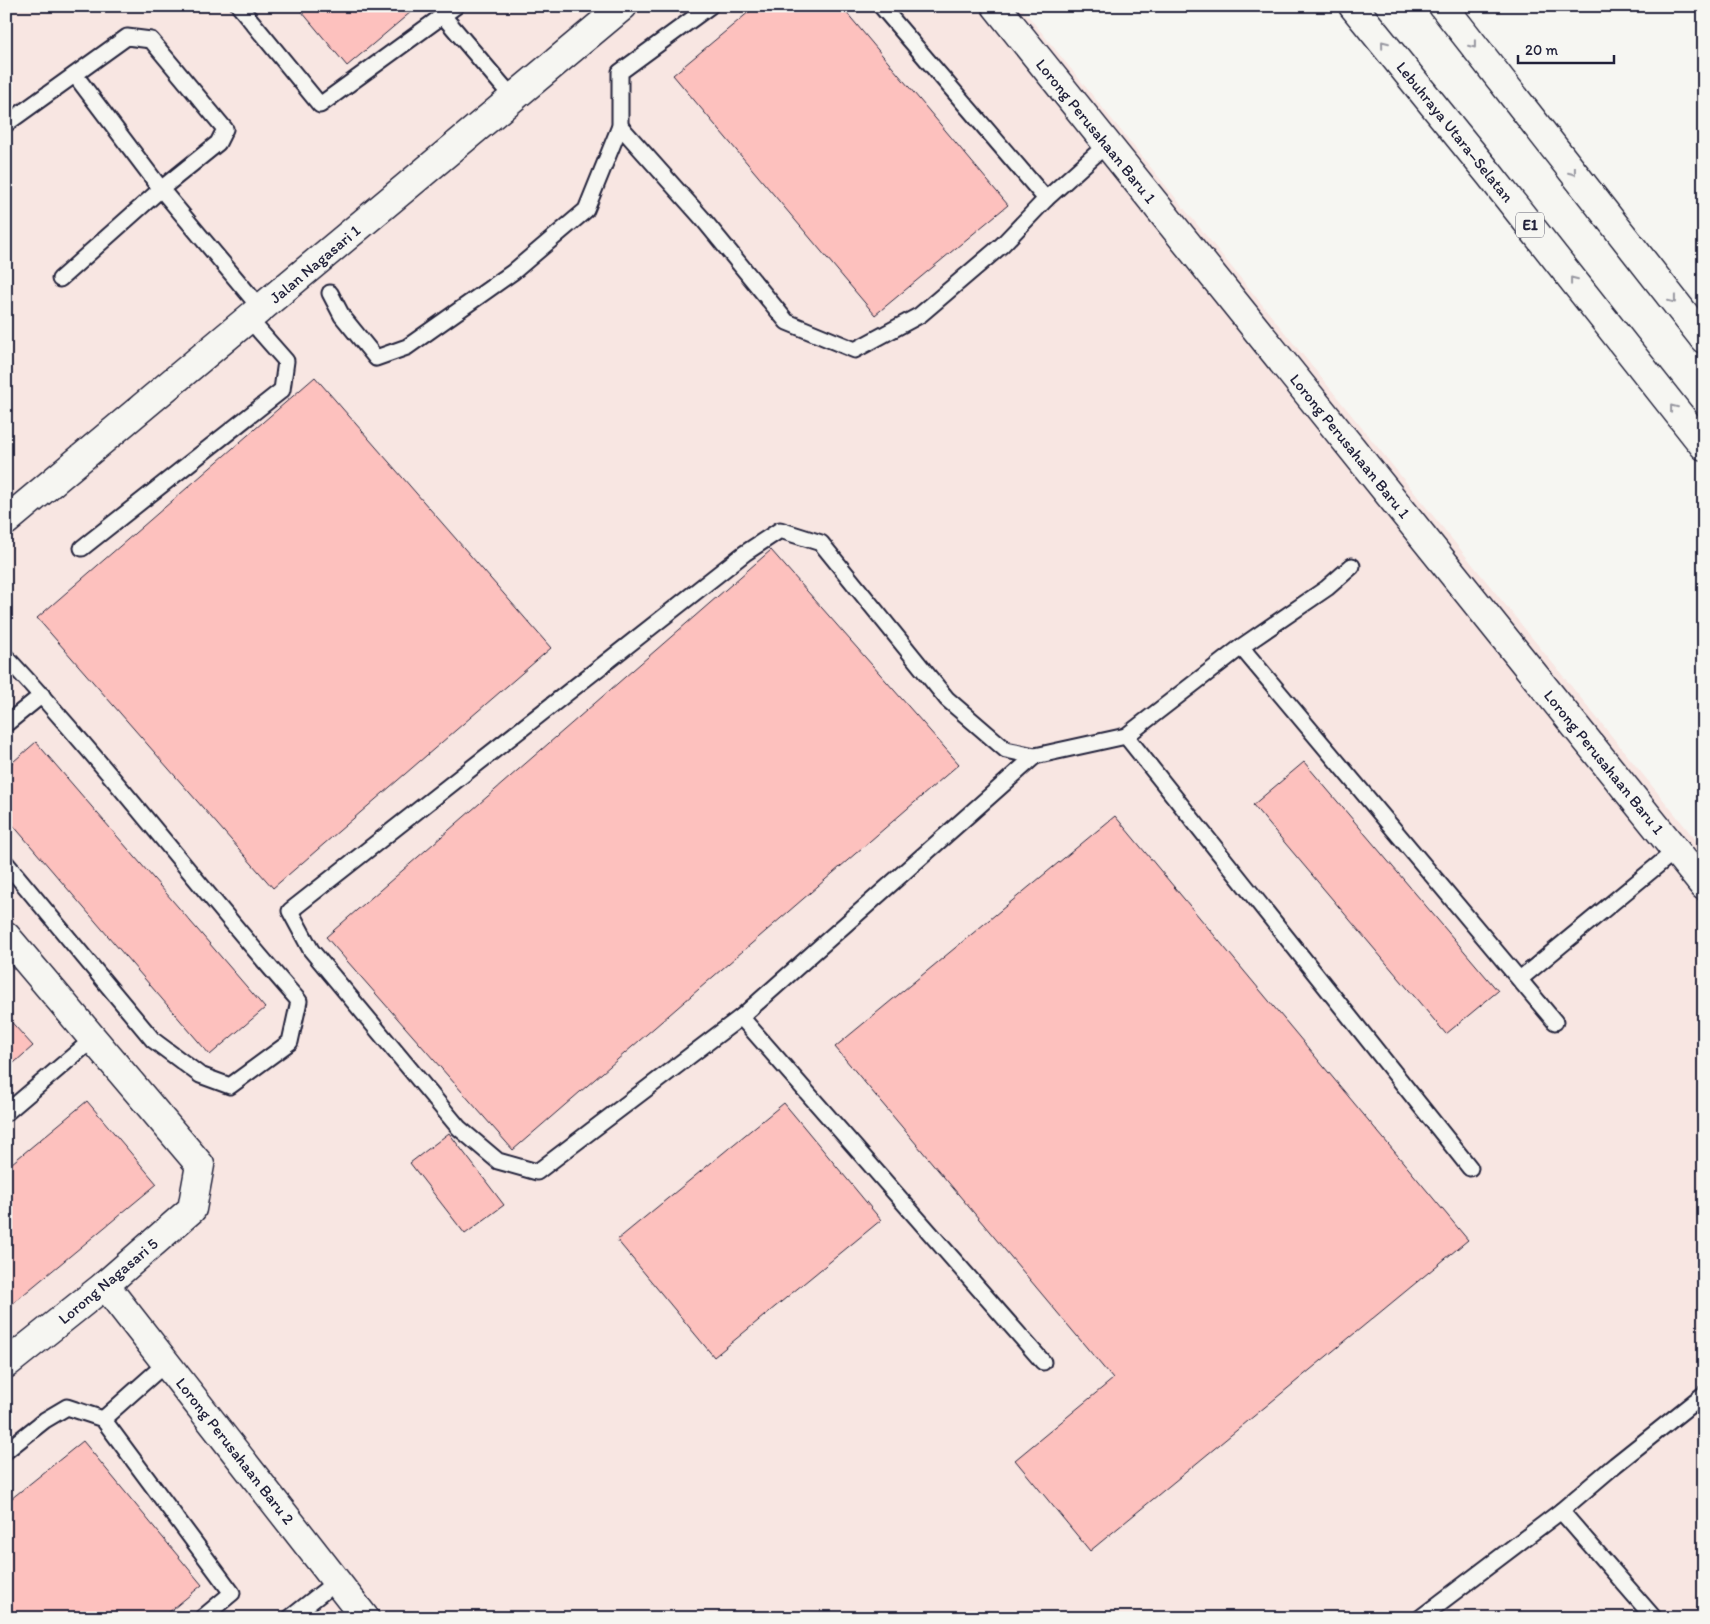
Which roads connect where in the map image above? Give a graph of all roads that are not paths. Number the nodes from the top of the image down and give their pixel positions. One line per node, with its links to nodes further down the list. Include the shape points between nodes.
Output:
1 (239, 6): 9 (lane, via 320,105)
2 (456, 6): 9 (lane)
3 (623, 6): 11 (main road, Jalan Nagasari 1)
4 (710, 6): 13 (lane, via 620,72)
5 (881, 6): 16 (lane)
6 (996, 6): 14 (main road, Lorong Perusahaan Baru 1)
7 (1353, 6): 21 (main road, Lebuhraya Utara–Selatan / E1, one-way to 7)
8 (1442, 6): 20 (main road, one-way to 20)
9 (444, 17): 11 (lane)
10 (75, 74): 12 (lane); 15 (lane); 15 (lane, via 127,36 151,40 225,129 218,143)
11 (513, 98): 19 (main road, Jalan Nagasari 1)
12 (6, 124)
13 (620, 126): 16 (lane, via 702,218 787,322 854,350 920,315 1002,245); 18 (lane, via 586,210 513,272 407,347 376,358 342,316)
14 (1107, 144): 16 (lane); 31 (main road, Lorong Perusahaan Baru 1)
15 (161, 189): 17 (lane); 19 (lane)
16 (1046, 199)
17 (60, 278)
18 (330, 293)
19 (255, 314): 22 (main road, Jalan Nagasari 1); 23 (lane, via 286,361 282,390)
20 (1704, 339)
21 (1704, 446)
22 (6, 521)
23 (82, 548)
24 (1352, 566): 25 (lane, via 1327,588)
25 (1241, 647): 29 (lane); 35 (lane)
26 (6, 657): 27 (lane)
27 (42, 695): 28 (lane); 32 (lane, via 298,1001 290,1042 230,1086 200,1075 153,1040)
28 (6, 724)
29 (1126, 736): 30 (lane); 40 (lane)
30 (1035, 756): 36 (lane); 36 (lane, via 1006,750 947,699 821,543 780,530 746,553 290,911 311,950 459,1128 498,1161 537,1172)
31 (1675, 851): 33 (main road, Lorong Perusahaan Baru 1); 35 (lane)
32 (6, 863)
33 (1704, 886)
34 (6, 936): 38 (main road, Lorong Nagasari 5)
35 (1520, 979): 37 (lane)
36 (741, 1017): 42 (lane)
37 (1555, 1022)
38 (93, 1039): 39 (lane); 41 (main road, Lorong Nagasari 5, via 200,1165 192,1209)
39 (6, 1113)
40 (1470, 1168)
41 (105, 1285): 43 (main road, Lorong Perusahaan Baru 2); 44 (main road, Lorong Nagasari 5)
42 (1043, 1362)
43 (166, 1363): 46 (lane); 49 (main road, Lorong Perusahaan Baru 2)
44 (6, 1364)
45 (1704, 1394): 48 (lane)
46 (102, 1419): 47 (lane, via 67,1407); 50 (lane, via 232,1593)
47 (6, 1451)
48 (1561, 1511): 53 (lane); 54 (lane)
49 (337, 1581): 51 (lane); 52 (main road, Lorong Perusahaan Baru 2)
50 (208, 1616)
51 (290, 1618)
52 (365, 1618)
53 (1420, 1618)
54 (1654, 1618)

